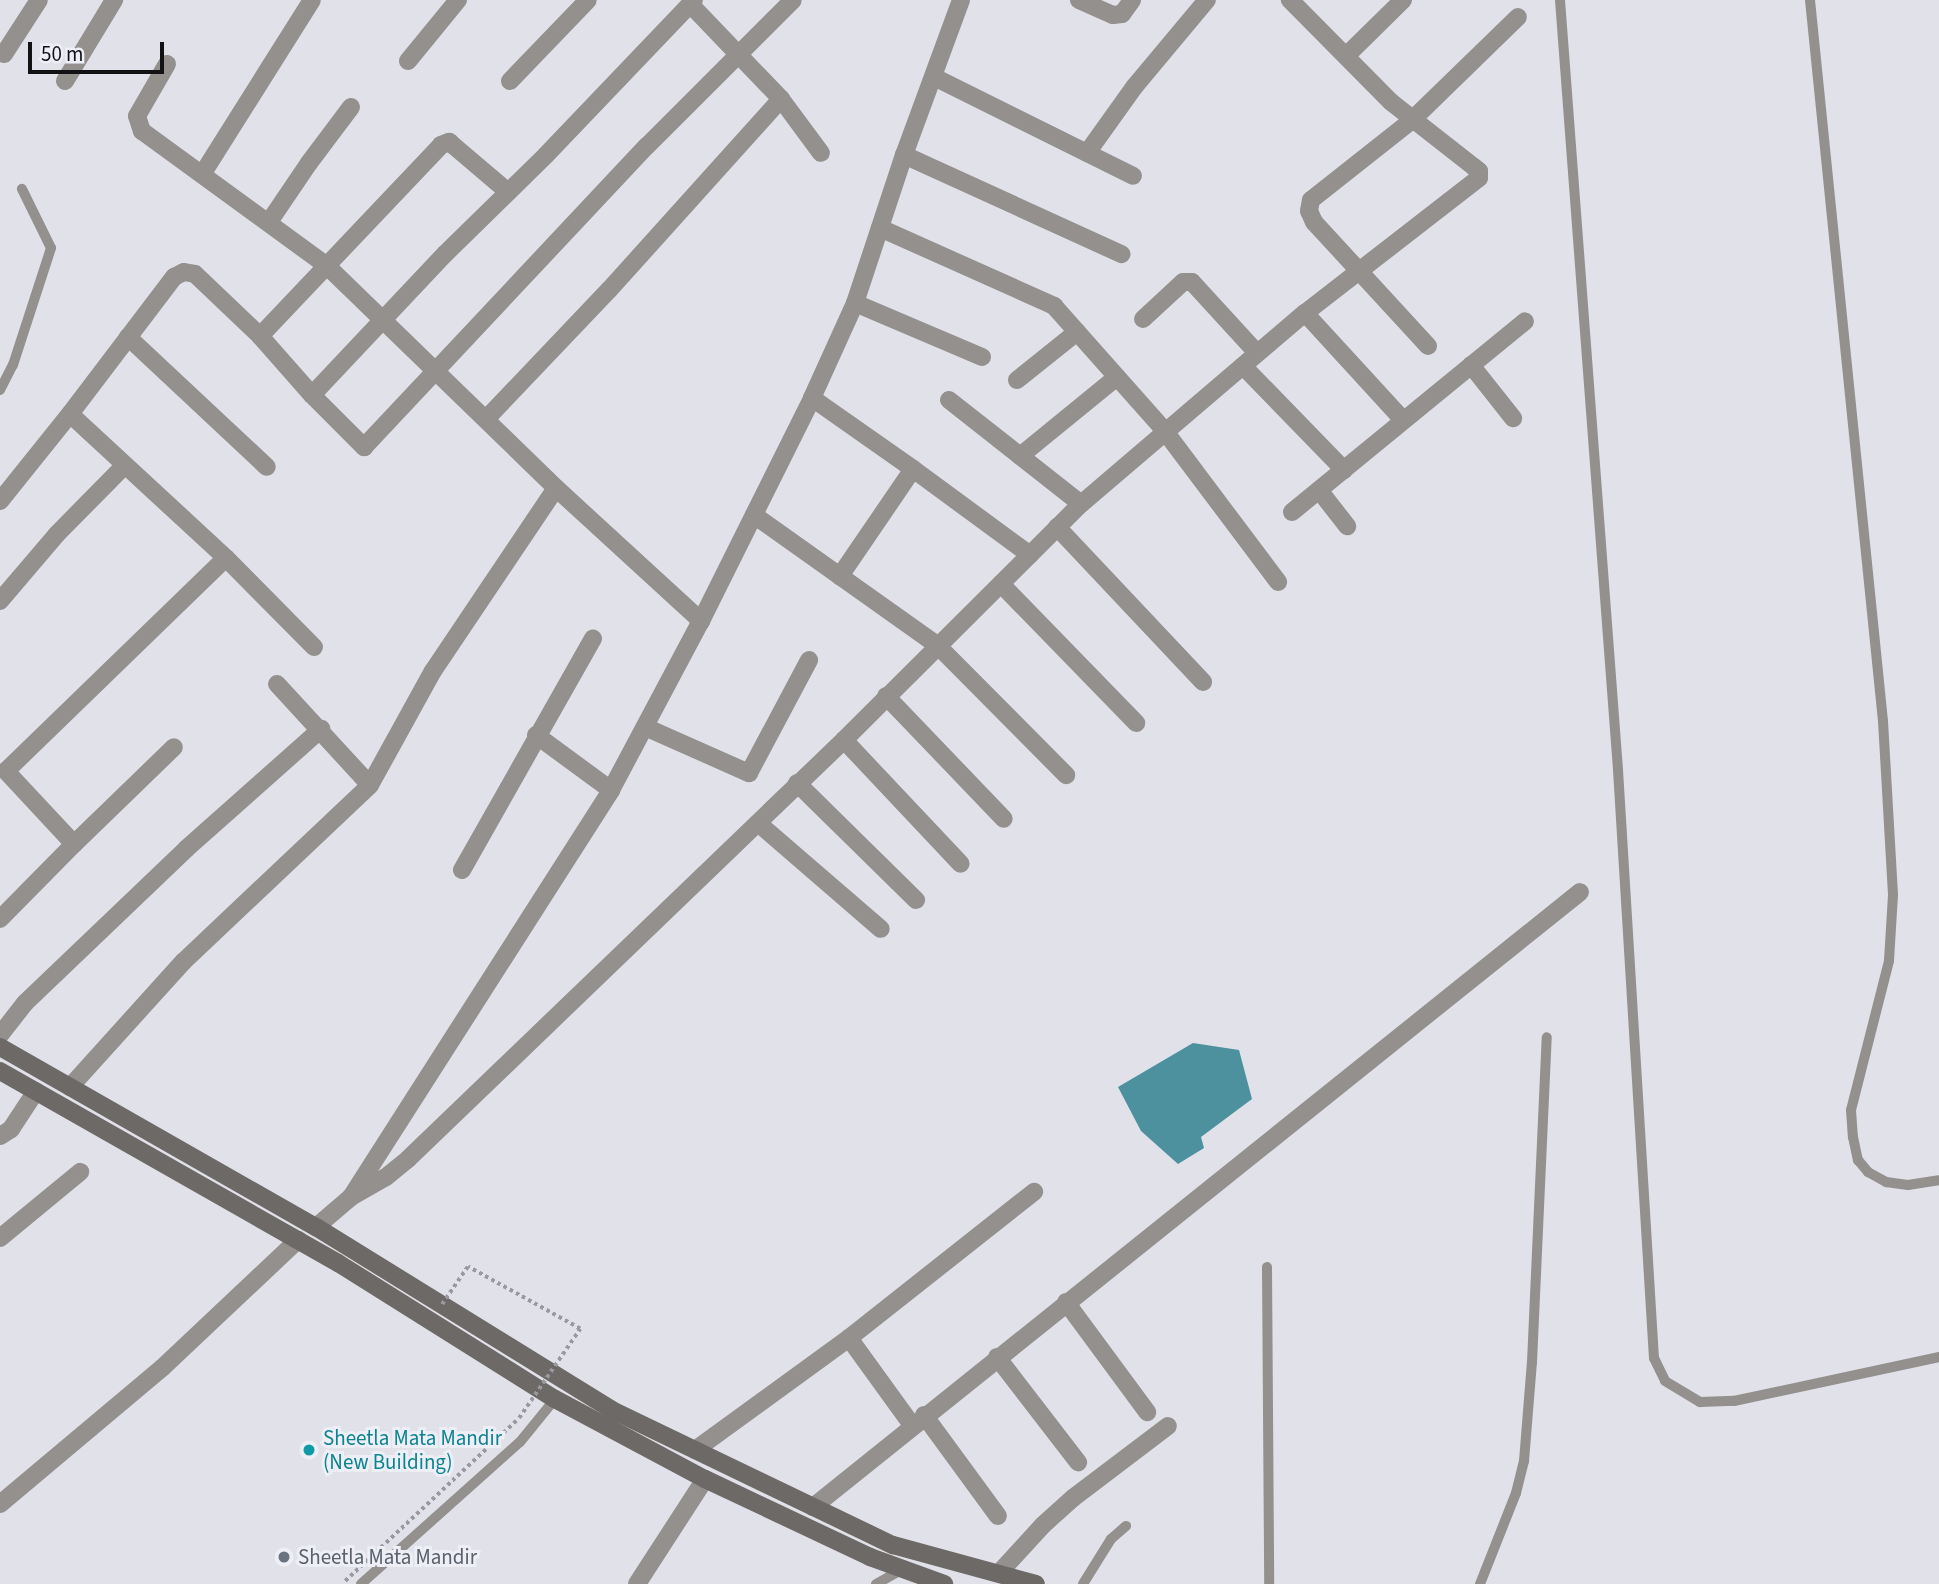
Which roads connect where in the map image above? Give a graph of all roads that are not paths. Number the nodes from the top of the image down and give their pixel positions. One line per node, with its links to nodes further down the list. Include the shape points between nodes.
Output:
1 (39, 0): 17 (street)
2 (114, 0): 23 (street)
3 (312, 0): 31 (street)
4 (458, 0): 20 (street)
5 (587, 0): 24 (street)
6 (793, 0): 18 (street)
7 (961, 0): 22 (street)
8 (1079, 0): 9 (street, via 1113,15 1122,15)
9 (1132, 0)
10 (1207, 0): 29 (street)
11 (1404, 0): 19 (street)
12 (1560, 0): 128 (lane, via 1618,770 1654,1358 1665,1381 1682,1394 1700,1402 1723,1402)
13 (1810, 0): 118 (lane, via 1883,721 1893,895 1889,961 1851,1110 1853,1137 1858,1160 1886,1182 1908,1185)
14 (692, 2): 18 (street); 34 (street)
15 (1302, 4): 19 (street)
16 (1518, 17): 27 (street)
17 (4, 54)
18 (738, 54): 25 (street); 52 (street)
19 (1346, 56): 27 (street)
20 (408, 61)
21 (167, 64): 31 (street, via 137,116 137,124)
22 (934, 77): 29 (street); 30 (street)
23 (65, 81)
24 (510, 81)
25 (781, 99): 28 (street); 60 (street)
26 (351, 107): 35 (street)
27 (1411, 121): 39 (street, via 1311,200 1314,222); 39 (street, via 1479,171 1479,178)
28 (821, 153)
29 (1087, 153): 32 (street)
30 (904, 155): 36 (street); 37 (street)
31 (203, 173): 35 (street)
32 (1133, 176)
33 (22, 189): 55 (lane, via 51,248 13,365)
34 (508, 192): 38 (street, via 449,142 441,145); 43 (street)
35 (269, 222): 38 (street)
36 (880, 228): 40 (street); 45 (street, via 1044,300)
37 (1121, 254)
38 (326, 265): 43 (street); 46 (street)
39 (1356, 271): 41 (street); 48 (street)
40 (855, 303): 49 (street); 57 (street)
41 (1305, 313): 50 (street); 62 (street)
42 (1143, 319): 50 (street, via 1184,282 1192,282)
43 (385, 320): 52 (street); 56 (street)
44 (1525, 321): 51 (street)
45 (1077, 332): 53 (street); 54 (street)
46 (260, 336): 47 (street, via 195,274 184,272 174,276); 56 (street)
47 (128, 337): 59 (street); 66 (street)
48 (1427, 346)
49 (982, 357)
50 (1250, 359): 63 (street); 68 (street)
51 (1471, 365): 61 (street); 62 (street)
52 (435, 369): 56 (street, via 365,447); 60 (street)
53 (1117, 377): 63 (street); 64 (street)
54 (1017, 380)
55 (0, 390)
56 (312, 395)
57 (811, 398): 67 (street); 74 (street)
58 (949, 400): 64 (street)
59 (70, 414): 65 (street); 71 (street)
60 (487, 418): 69 (street)
61 (1513, 418)
62 (1403, 420): 68 (street)
63 (1164, 430): 72 (street); 80 (street)
64 (1020, 456): 72 (street)
65 (124, 466): 78 (street); 82 (street)
66 (267, 467)
67 (913, 469): 77 (street); 79 (street)
68 (1344, 470): 70 (street)
69 (556, 488): 83 (street); 99 (street, via 433,671)
70 (1319, 490): 73 (street); 75 (street)
71 (0, 501)
72 (1081, 504): 76 (street)
73 (1292, 512)
74 (754, 515): 79 (street); 83 (street)
75 (1347, 526)
76 (1057, 527): 77 (street); 88 (street)
77 (1030, 555): 81 (street)
78 (226, 558): 86 (street); 103 (street, via 6,771)
79 (840, 576): 85 (street)
80 (1278, 582)
81 (1001, 584): 85 (street); 91 (street)
82 (0, 601)
83 (701, 621): 92 (street)
84 (593, 638): 94 (street)
85 (938, 646): 90 (street); 97 (street)
86 (314, 647)
87 (809, 660): 92 (street, via 749,773)
88 (1203, 682)
89 (277, 684): 93 (street)
90 (886, 696): 95 (street); 101 (street)
91 (1136, 723)
92 (645, 727): 100 (street)
93 (321, 729): 99 (street); 110 (street, via 176,859 25,1003)
94 (536, 735): 100 (street); 105 (street)
95 (844, 740): 98 (street); 104 (street)
96 (174, 747): 103 (street)
97 (1066, 775)
98 (797, 783): 102 (street); 107 (street)
99 (370, 785): 114 (street, via 183,962)
100 (611, 790): 120 (street)
101 (1004, 818)
102 (758, 823): 109 (street); 120 (street, via 408,1159)
103 (75, 844): 108 (street)
104 (961, 864)
105 (462, 870)
106 (1580, 892): 125 (street)
107 (916, 900)
108 (0, 919)
109 (881, 929)
110 (0, 1035)
111 (1547, 1037): 149 (lane, via 1524,1461)
112 (0, 1046): 114 (main road)
113 (0, 1071): 115 (main road)
114 (70, 1087): 121 (main road)
115 (36, 1091): 116 (street); 123 (main road)
116 (0, 1136)
117 (80, 1172): 122 (street)
118 (1939, 1180)
119 (1034, 1192): 126 (street)
120 (351, 1197): 121 (street)
121 (316, 1227): 133 (main road, via 612,1410)
122 (0, 1238)
123 (298, 1240): 129 (main road); 136 (street, via 162,1368)
124 (1267, 1267): 148 (lane)
125 (1066, 1302): 127 (street); 130 (street)
126 (849, 1338): 131 (street); 133 (street)
127 (997, 1357): 131 (street); 134 (street)
128 (1939, 1357)
129 (555, 1399): 135 (main road); 142 (lane, via 520,1442)
130 (1147, 1412)
131 (918, 1420): 137 (street); 138 (street)
132 (1168, 1426): 141 (street, via 1064,1506)
133 (695, 1450): 137 (main road)
134 (1078, 1462)
135 (705, 1479): 140 (main road); 143 (street)
136 (0, 1504)
137 (813, 1507): 141 (main road, via 893,1545)
138 (998, 1516)
139 (1126, 1525): 147 (lane, via 1111,1539)
140 (903, 1569): 144 (lane); 145 (main road)
141 (999, 1573): 146 (main road)
142 (361, 1584)
143 (637, 1584)
144 (877, 1584)
145 (944, 1584)
146 (1036, 1584)
147 (1083, 1584)
148 (1269, 1584)
149 (1480, 1584)

